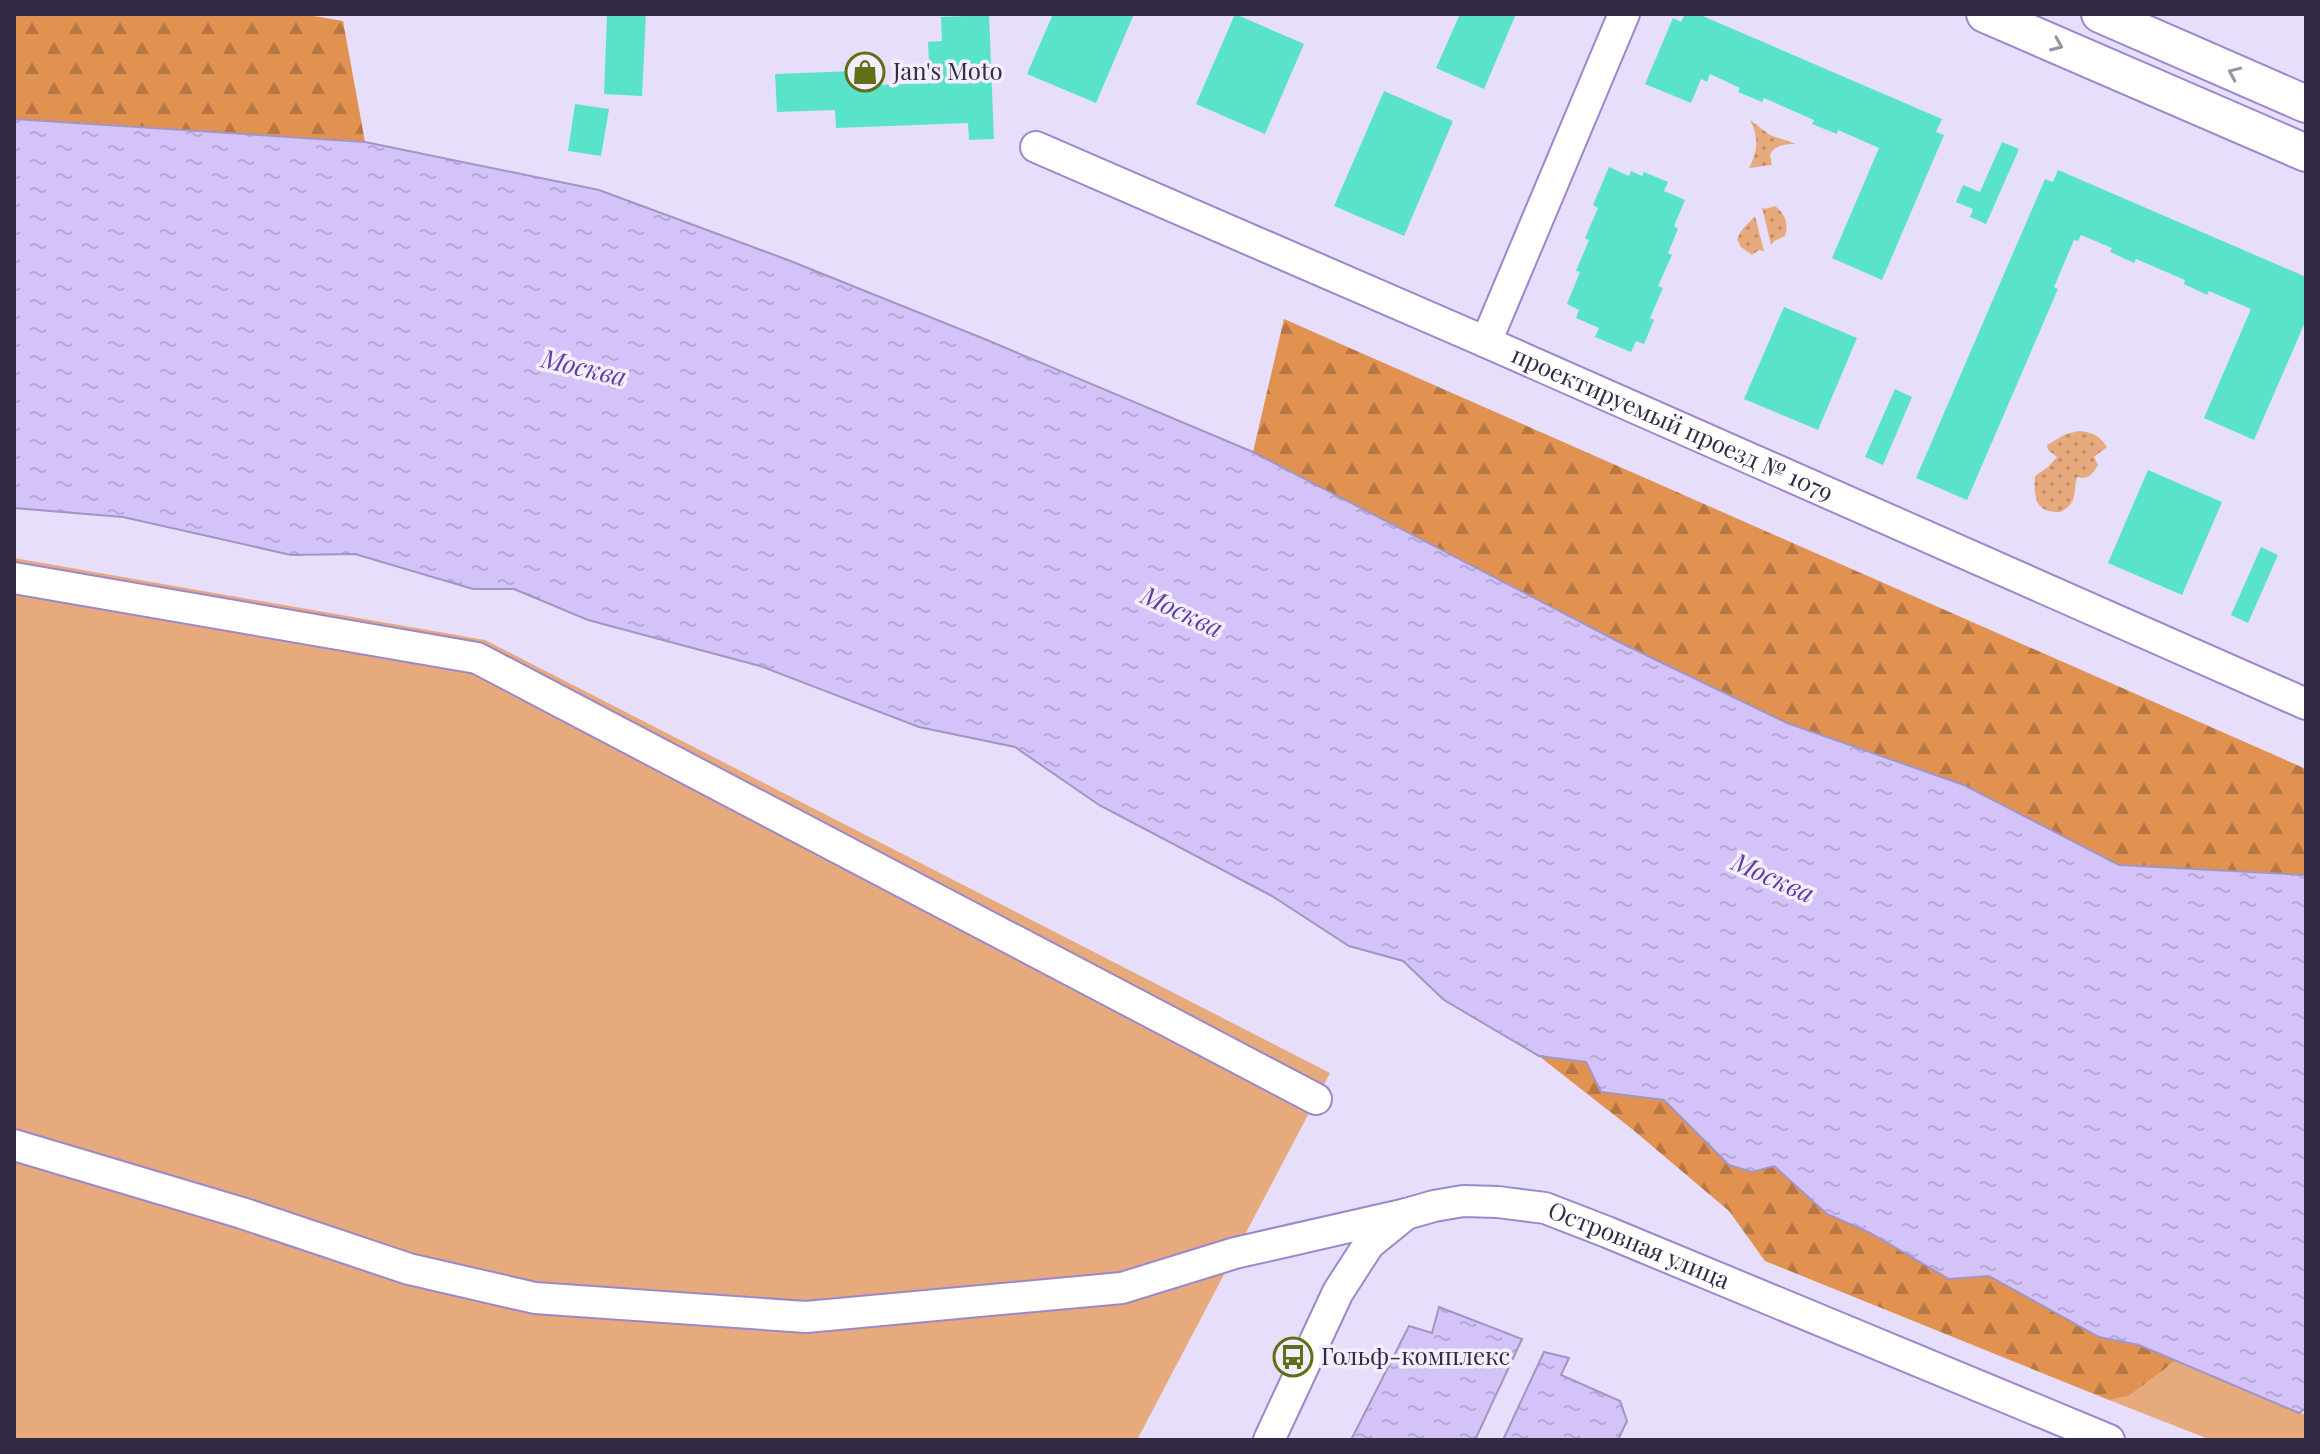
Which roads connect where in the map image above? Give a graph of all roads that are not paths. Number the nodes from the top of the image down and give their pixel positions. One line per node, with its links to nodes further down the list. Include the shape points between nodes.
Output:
1 (1624, 14): 7 (street)
2 (1985, 14): 6 (main road, one-way to 6)
3 (2100, 14): 4 (main road, one-way to 3)
4 (2306, 104)
5 (1036, 147): 7 (street, проектируемый проезд № 1079)
6 (2306, 153)
7 (1486, 342): 9 (street, проектируемый проезд № 1079)
8 (14, 578): 10 (street, via 477,658)
9 (2306, 704)
10 (1316, 1099)
11 (14, 1145): 14 (street, via 409,1269 535,1298 806,1317 1122,1288 1235,1253)
12 (1464, 1182): 13 (street)
13 (1498, 1202): 14 (street, Островная улица, via 1463,1201); 16 (street, Островная улица, via 1545,1208 1607,1232)
14 (1406, 1214): 15 (street, Островная улица, via 1369,1244 1338,1292)
15 (1269, 1440)
16 (2109, 1440)

